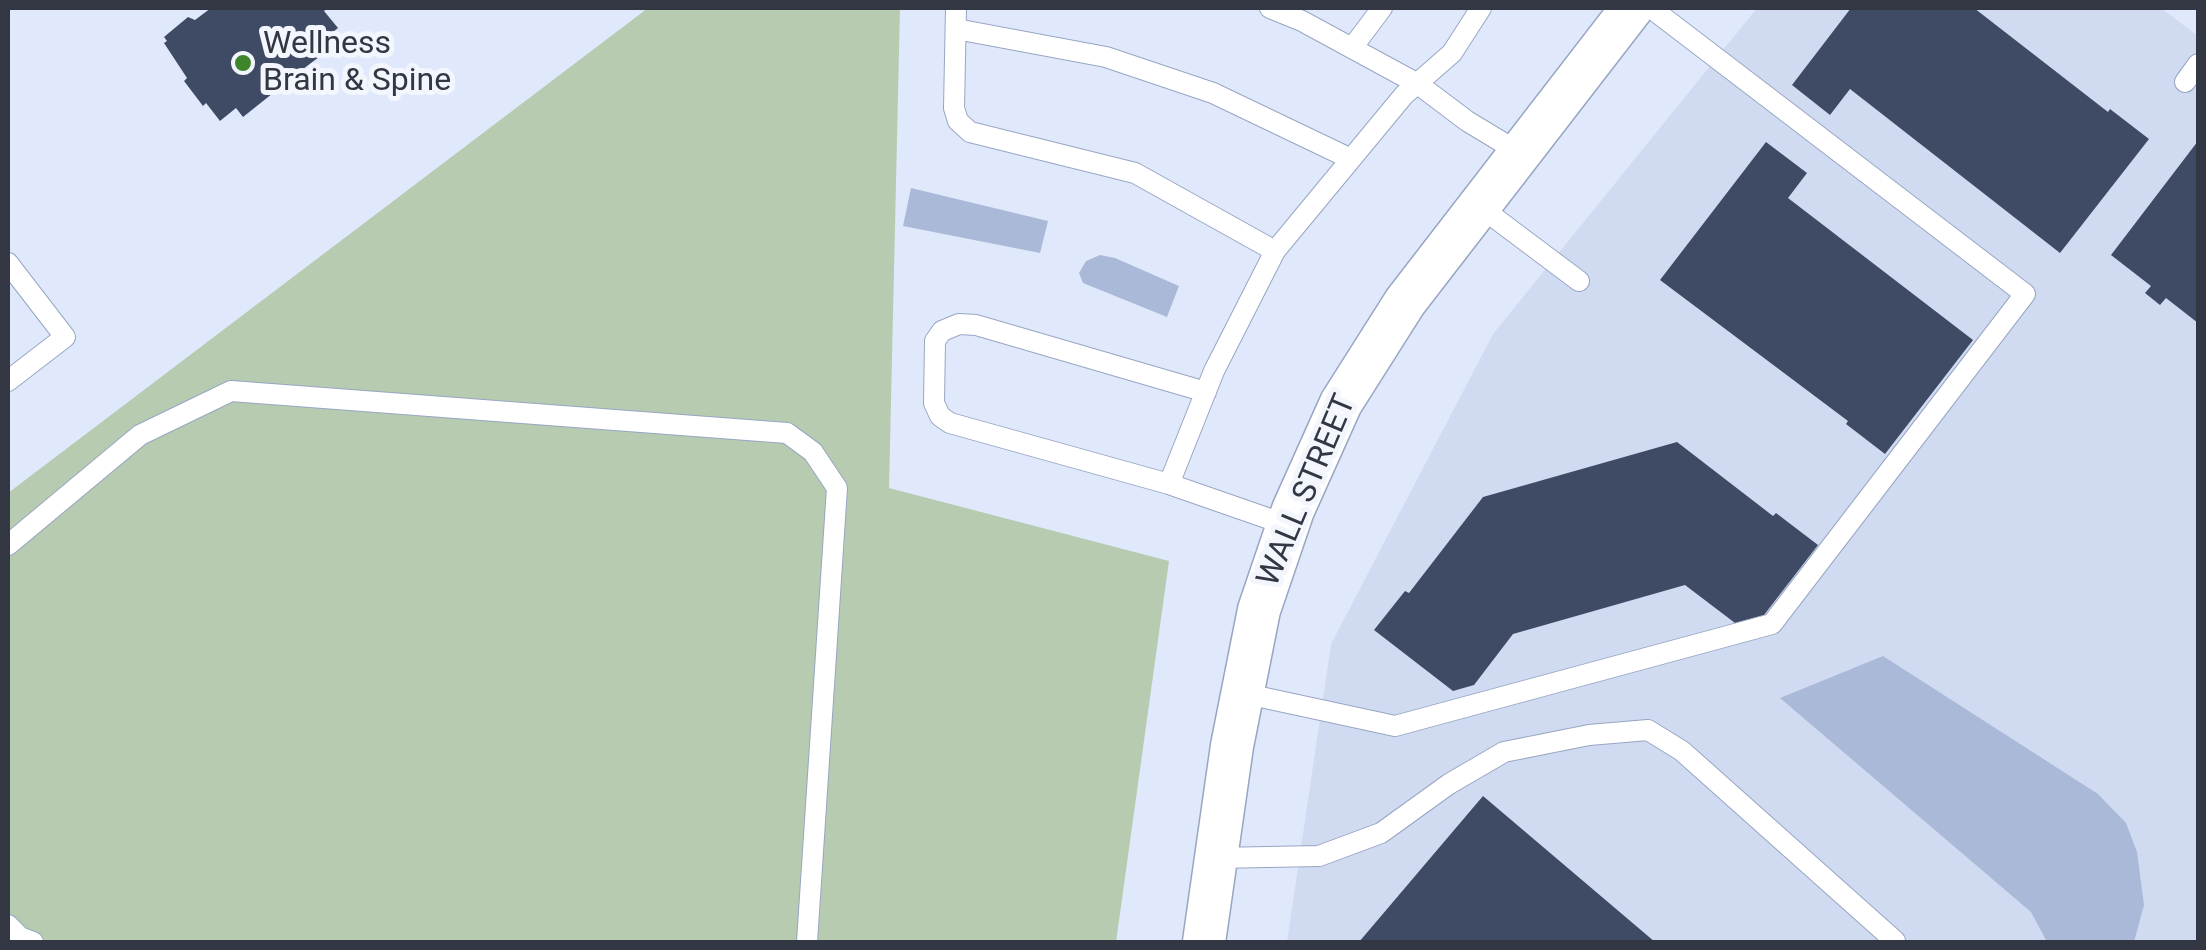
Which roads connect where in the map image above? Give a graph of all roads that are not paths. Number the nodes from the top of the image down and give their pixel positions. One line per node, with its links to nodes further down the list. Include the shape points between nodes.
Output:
1 (1270, 8): 7 (lane)
2 (1382, 8): 7 (lane)
3 (1481, 8): 10 (lane, via 1452,53)
4 (1632, 8): 11 (street, WALL STREET)
5 (1651, 8): 22 (lane, via 2025,294 1772,624 1395,726)
6 (956, 18): 12 (lane, via 1213,93); 14 (lane, via 954,108 970,132 1135,173)
7 (1352, 48): 10 (lane)
8 (2198, 64): 9 (lane)
9 (2185, 82)
10 (1418, 84): 11 (lane); 12 (lane)
11 (1520, 153): 13 (street, WALL STREET)
12 (1351, 159): 14 (lane)
13 (1480, 206): 16 (lane); 20 (street, WALL STREET, via 1404,302 1340,403)
14 (1275, 251): 18 (lane)
15 (8, 263): 17 (lane, via 65,337)
16 (1578, 281)
17 (8, 381)
18 (1206, 392): 19 (lane); 19 (lane, via 976,324 959,324 935,341 934,404 950,423)
19 (1169, 484): 20 (lane)
20 (1287, 525): 22 (street, WALL STREET, via 1258,610)
21 (8, 545): 27 (lane, via 140,435 231,392 787,433 813,452 837,488)
22 (1242, 693): 23 (street, WALL STREET)
23 (1216, 858): 25 (lane, via 1320,856 1381,833 1504,752 1648,730 1682,751); 28 (street, WALL STREET)
24 (8, 925): 26 (lane)
25 (1895, 940)
26 (32, 942)
27 (807, 942)
28 (1204, 942)

